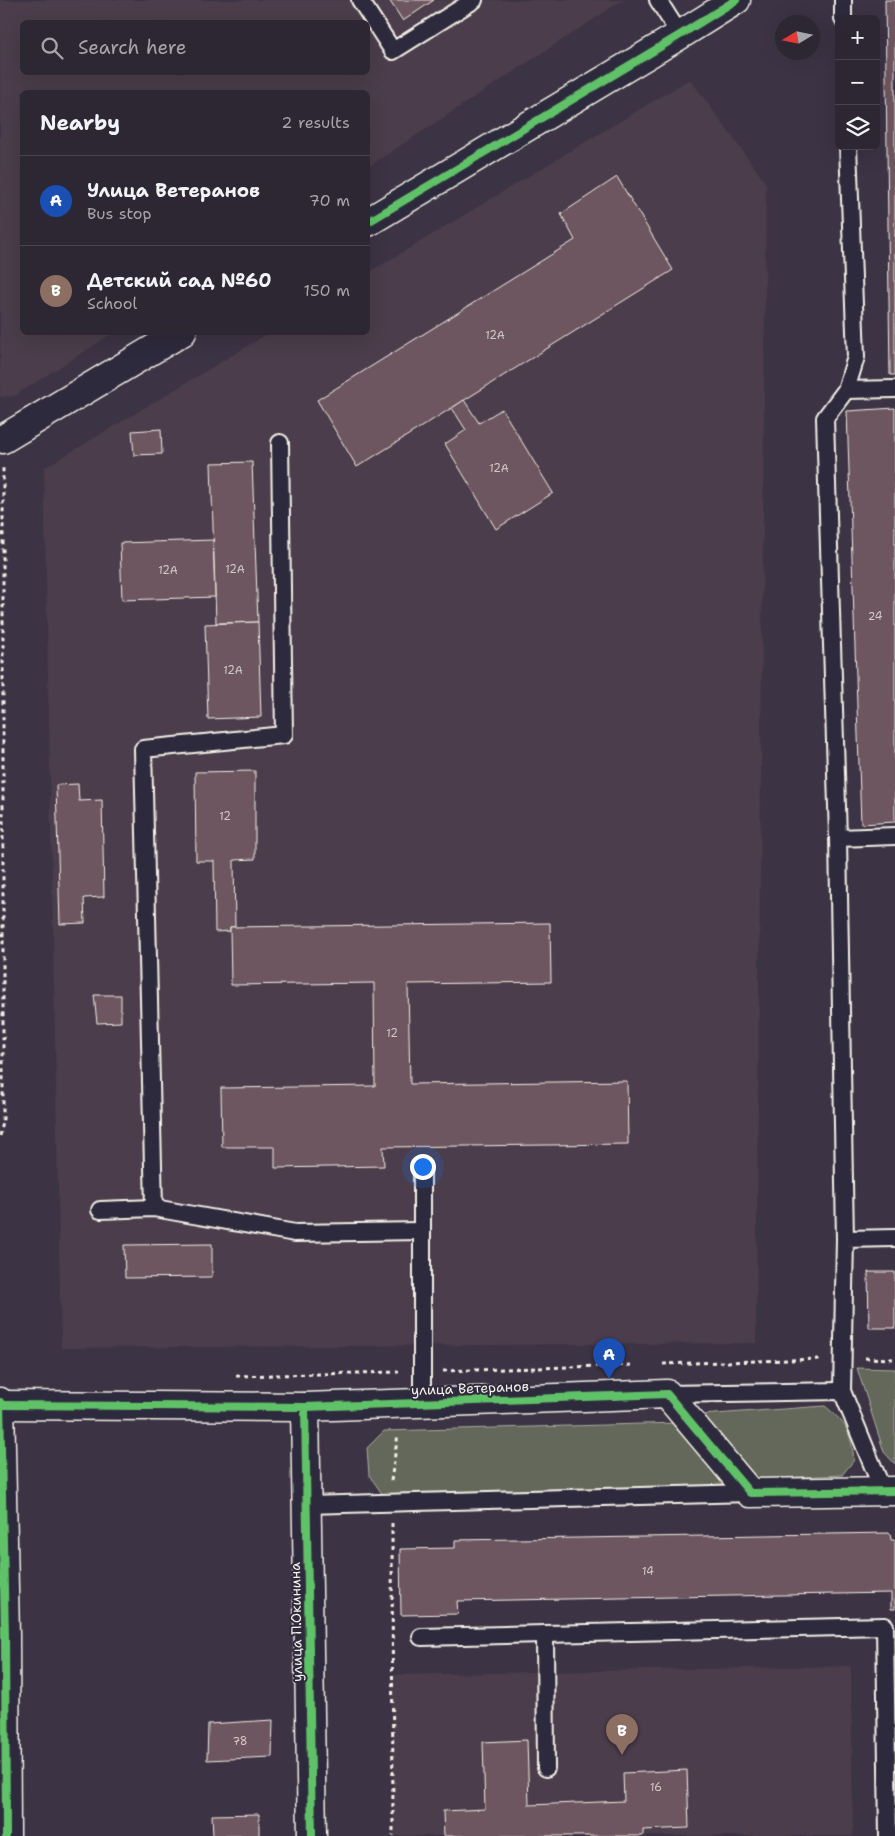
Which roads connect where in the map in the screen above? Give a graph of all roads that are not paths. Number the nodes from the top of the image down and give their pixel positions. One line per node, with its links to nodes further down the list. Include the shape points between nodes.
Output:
1 (360, 0): 2 (lane, via 393,51)
2 (474, 0)
3 (658, 0): 7 (lane)
4 (736, 0): 7 (street)
5 (843, 0): 6 (lane)
6 (843, 15)
7 (680, 35): 9 (street)
8 (848, 150): 12 (lane, via 856,357)
9 (370, 221)
10 (177, 335): 13 (street)
11 (895, 389): 12 (lane)
12 (846, 390): 16 (lane, via 825,418)
13 (2, 439)
14 (280, 443): 18 (lane, via 284,735 143,749)
15 (895, 836): 16 (lane)
16 (838, 838): 22 (lane)
17 (422, 1169): 20 (lane)
18 (154, 1208): 19 (lane); 20 (lane, via 295,1233)
19 (100, 1210)
20 (420, 1231): 25 (lane)
21 (895, 1238): 22 (lane)
22 (844, 1239): 23 (lane)
23 (842, 1391): 24 (lane); 29 (lane)
24 (666, 1394): 25 (street, улица Ветеранов); 30 (street)
25 (422, 1402): 27 (street, улица Ветеранов)
26 (0, 1404): 27 (street, улица Ветеранов); 28 (street)
27 (305, 1407): 31 (street, улица П.Окинина)
28 (1, 1475): 33 (street)
29 (889, 1491): 30 (street)
30 (750, 1493): 31 (lane)
31 (307, 1506): 38 (street, улица П.Окинина)
32 (545, 1634): 34 (lane); 35 (lane); 39 (lane, via 885,1626)
33 (2, 1635): 36 (street)
34 (422, 1637)
35 (546, 1768)
36 (3, 1802): 37 (street)
37 (6, 1836)
38 (312, 1836)
39 (888, 1836)

